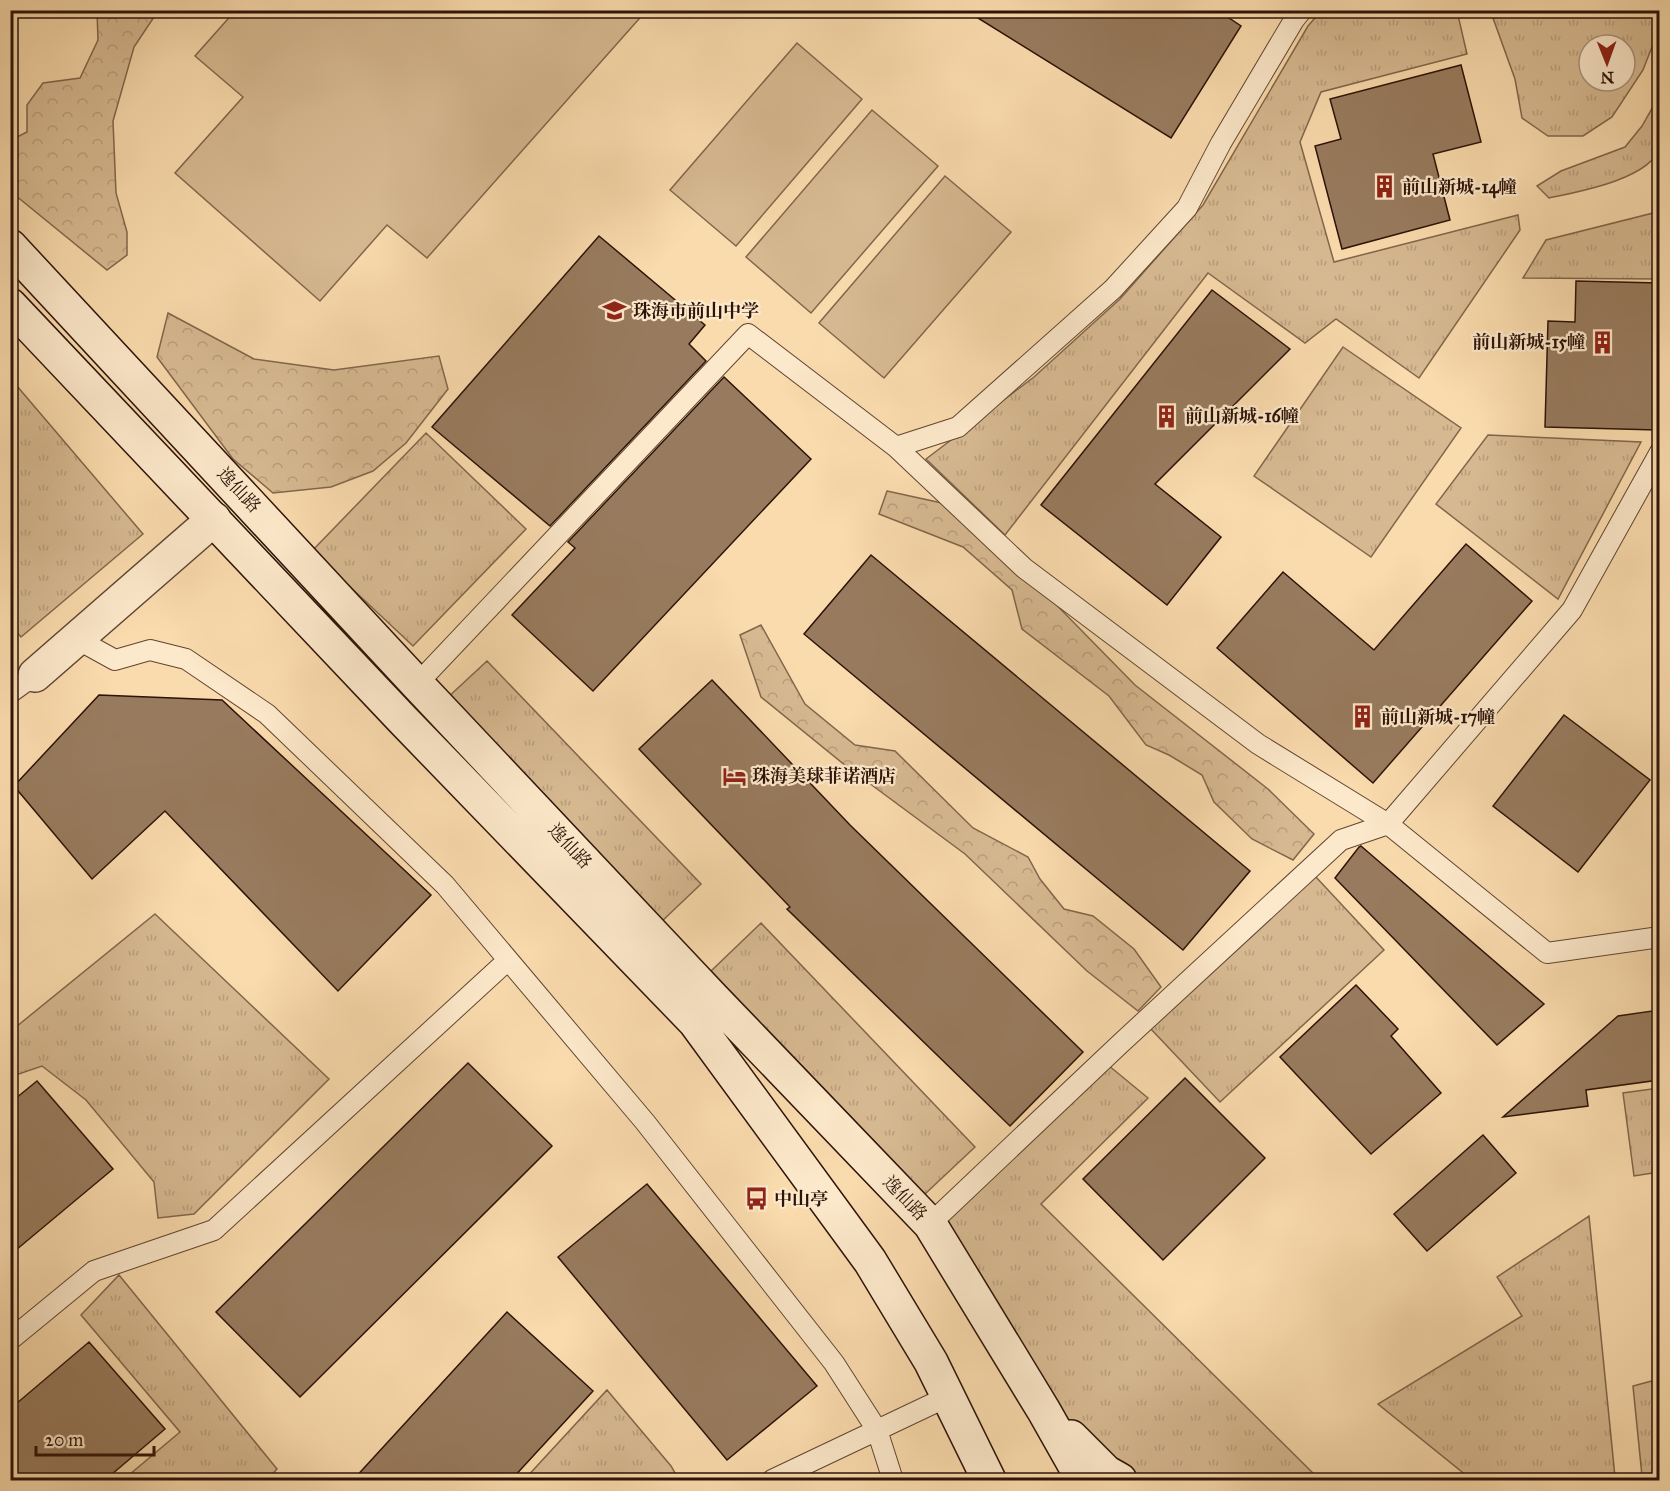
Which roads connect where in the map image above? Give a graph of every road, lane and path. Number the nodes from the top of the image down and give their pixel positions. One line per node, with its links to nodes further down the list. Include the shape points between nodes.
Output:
1 (1302, 10): 4 (lane, via 1221,143 1187,208 1113,289 958,427)
2 (10, 246): 9 (main road, 逸仙路)
3 (10, 305): 6 (main road, 逸仙路)
4 (896, 447): 9 (lane, via 748,334); 10 (lane, via 1024,568 1258,744)
5 (1659, 452): 10 (lane, via 1572,610)
6 (214, 519): 7 (main road); 15 (main road, 逸仙路, via 695,1022 870,1261)
7 (75, 638): 8 (main road); 12 (lane, via 115,660 150,650 186,659 267,714 445,885)
8 (23, 684)
9 (417, 684): 13 (main road, 逸仙路)
10 (1388, 824): 11 (lane, via 1546,953); 13 (lane, via 1341,840)
11 (1659, 937)
12 (508, 960): 14 (lane, via 214,1230 94,1271); 17 (lane, via 645,1122 834,1364)
13 (930, 1224): 16 (main road, 逸仙路)
14 (10, 1340)
15 (949, 1396): 17 (lane); 20 (main road, 逸仙路)
16 (1044, 1411): 21 (main road, 逸仙路); 22 (main road, via 1106,1472)
17 (877, 1430): 18 (lane); 19 (lane)
18 (772, 1480)
19 (893, 1480)
20 (989, 1480)
21 (1083, 1480)
22 (1120, 1480)

